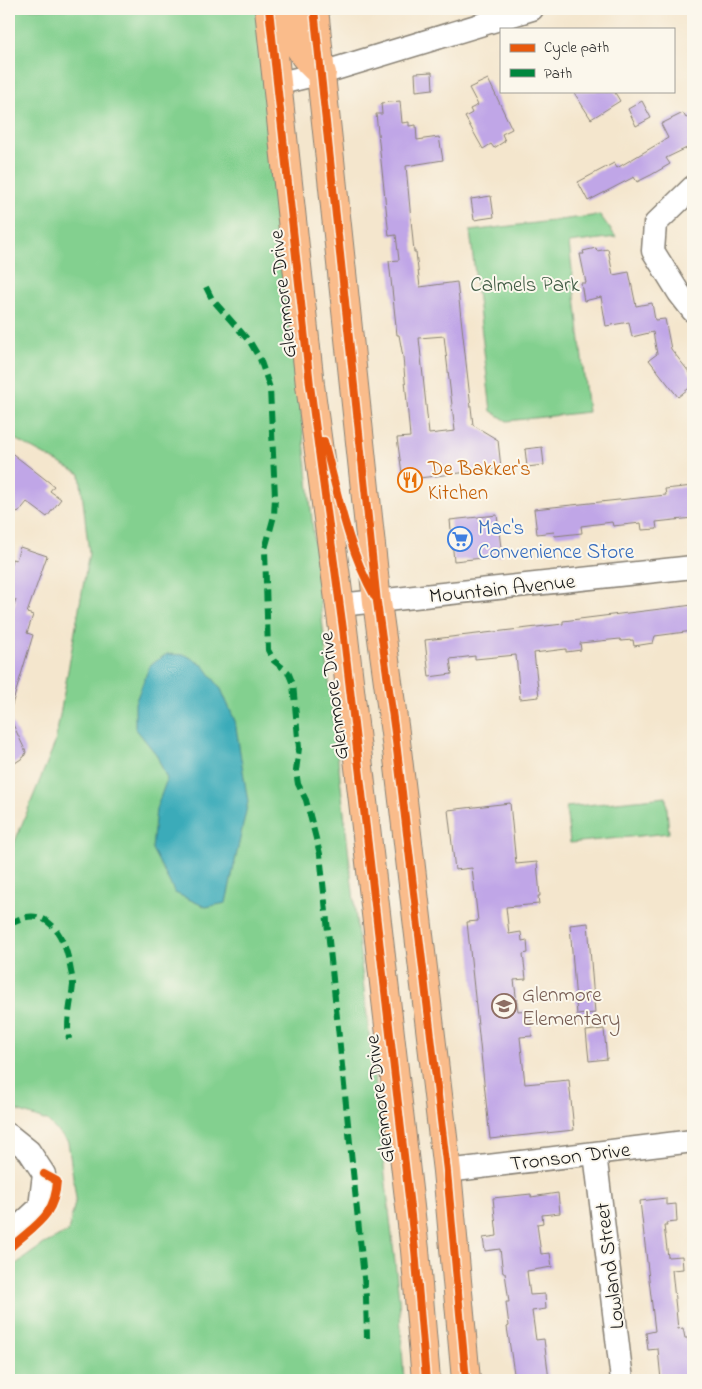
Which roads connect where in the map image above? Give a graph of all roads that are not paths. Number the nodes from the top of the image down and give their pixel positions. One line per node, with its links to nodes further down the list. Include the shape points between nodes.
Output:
1 (269, 9): 6 (main road, Glenmore Drive)
2 (289, 9): 5 (main road, via 298,48 308,63)
3 (314, 9): 5 (main road)
4 (532, 9): 5 (street)
5 (322, 73): 6 (street); 11 (main road)
6 (276, 84): 9 (main road, Glenmore Drive)
7 (693, 187): 8 (street, via 655,224 652,251)
8 (693, 312)
9 (310, 385): 11 (main road, via 349,534 362,576); 12 (main road, Glenmore Drive)
10 (693, 567): 11 (street, Mountain Avenue)
11 (377, 602): 12 (street, Mountain Avenue); 16 (main road)
12 (340, 605): 18 (main road, Glenmore Drive, via 415,1250)
13 (9, 1135): 17 (street, via 29,1151 44,1174 40,1207)
14 (693, 1141): 15 (street, Tronson Drive)
15 (595, 1152): 16 (street, Tronson Drive); 20 (street, Lowland Street)
16 (447, 1171): 19 (main road)
17 (9, 1236)
18 (426, 1380)
19 (466, 1380)
20 (622, 1380)

